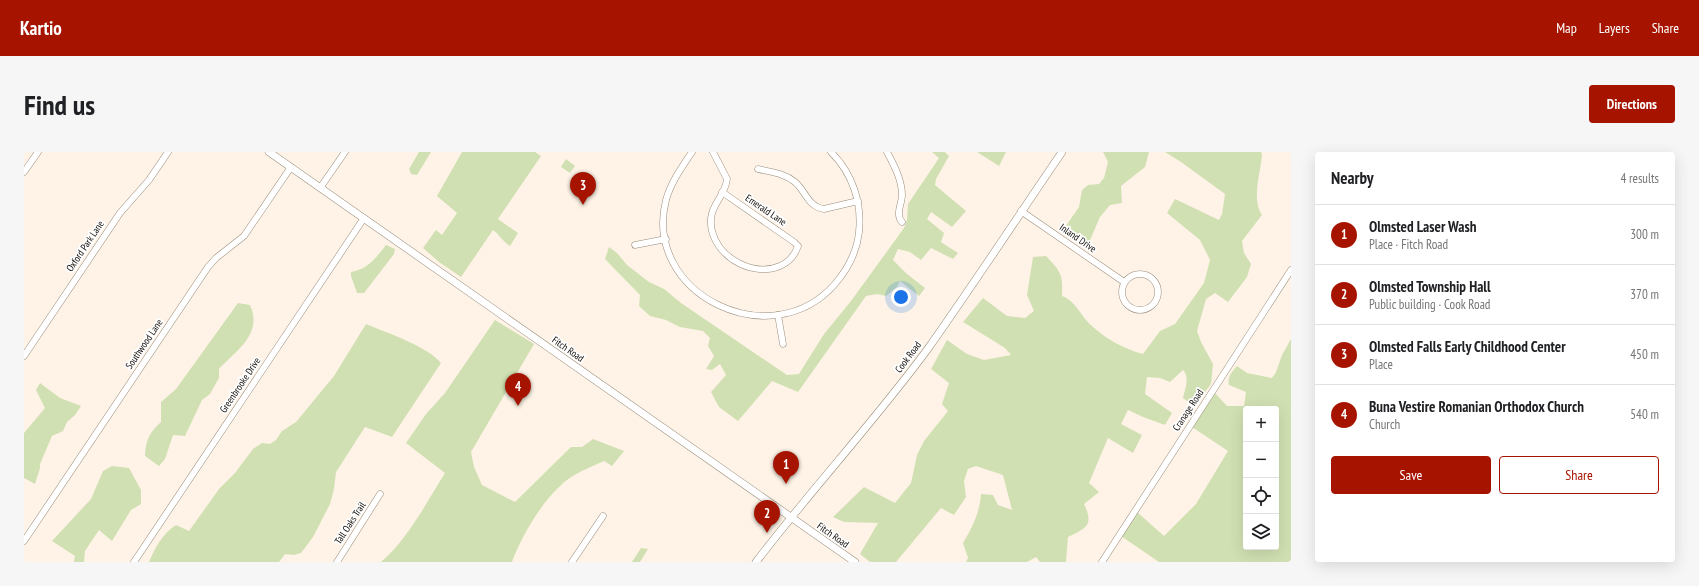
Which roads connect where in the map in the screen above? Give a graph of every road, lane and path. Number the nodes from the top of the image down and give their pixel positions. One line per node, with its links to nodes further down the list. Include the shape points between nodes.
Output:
1 (38, 152): 12 (street)
2 (168, 152): 25 (street, Oxford Park Lane, via 149,180 120,213)
3 (269, 152): 10 (street, Fitch Road)
4 (345, 152): 13 (street)
5 (692, 152): 19 (street, via 668,196 664,214)
6 (713, 152): 14 (street, via 726,176 727,184)
7 (831, 152): 15 (street, via 850,178)
8 (888, 152): 18 (street, via 902,190 899,212)
9 (1062, 152): 16 (street, Cook Road)
10 (291, 168): 13 (street, Fitch Road); 29 (street, Southwood Lane, via 244,236 208,267)
11 (758, 169): 15 (street, via 781,174 794,181 818,208 824,209)
12 (24, 172)
13 (320, 188): 17 (street, Fitch Road)
14 (722, 192): 14 (street, Emerald Lane, via 712,213 712,230 719,247 749,268 774,268 791,258 798,246 791,239)
15 (858, 201): 23 (street, via 857,243 842,275 814,302 799,310)
16 (1021, 211): 22 (street, Inland Drive); 28 (street, Cook Road, via 926,350 845,454)
17 (364, 218): 28 (street, Fitch Road); 30 (street, Greenbrooke Drive)
18 (902, 222)
19 (666, 239): 20 (street); 23 (street, via 679,272 703,296 733,312 751,316)
20 (635, 245)
21 (1291, 270): 35 (street, Cranage Road)
22 (1124, 282): 22 (street, via 1122,299 1134,310 1150,308 1157,299 1157,284 1150,276 1137,273)
23 (778, 315): 24 (street)
24 (783, 344)
25 (24, 356)
26 (380, 494): 31 (street, Tall Oaks Trail)
27 (603, 516): 32 (street)
28 (791, 518): 33 (street, Cook Road); 34 (street, Fitch Road)
29 (24, 541)
30 (134, 562)
31 (337, 562)
32 (572, 562)
33 (756, 562)
34 (855, 562)
35 (1102, 562)

